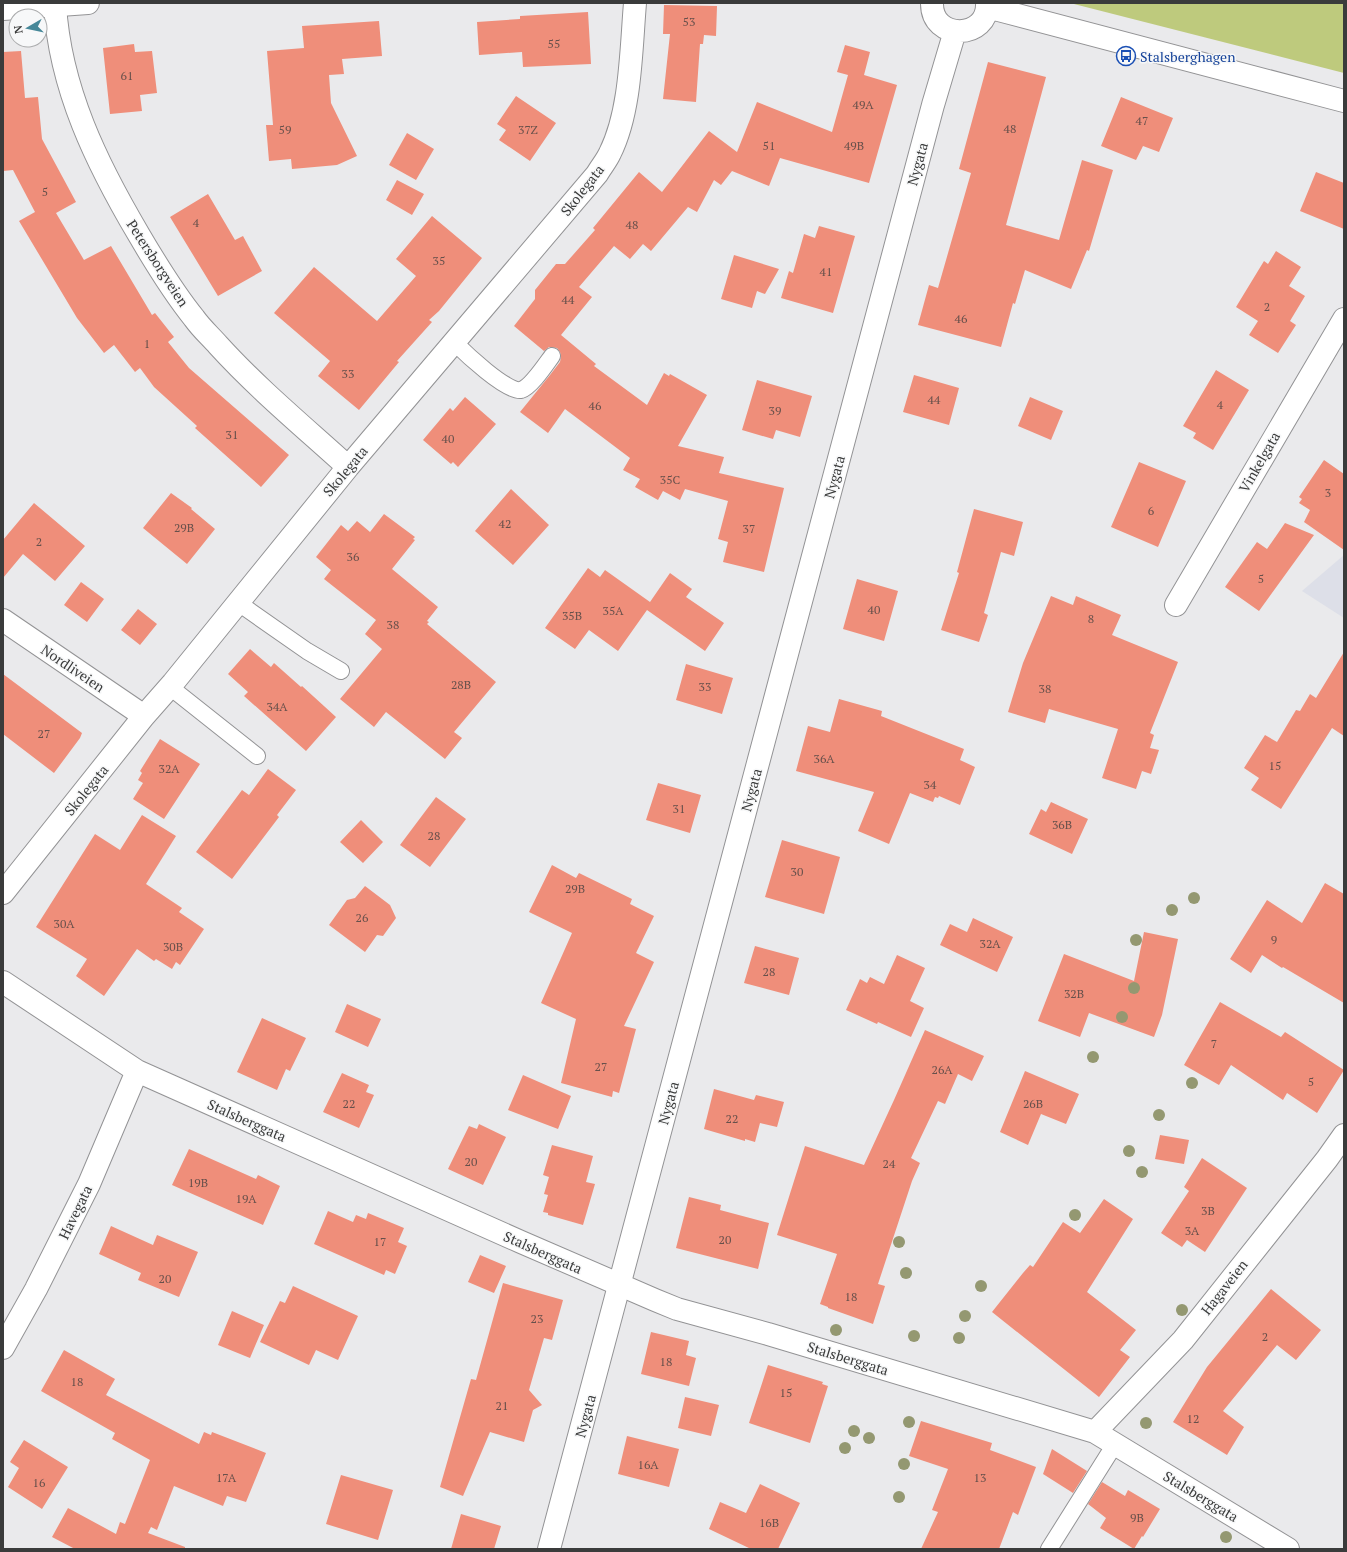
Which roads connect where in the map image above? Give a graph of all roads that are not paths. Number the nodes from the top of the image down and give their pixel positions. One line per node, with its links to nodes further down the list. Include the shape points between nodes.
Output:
1 (88, 3): 4 (street)
2 (635, 3): 10 (street, Skolegata, via 624,109 610,154 581,194)
3 (932, 3): 7 (street, via 936,19 944,28)
4 (56, 5): 6 (street); 12 (street, Petersborgveien, via 63,65 73,102 109,183 161,272 194,319 239,368)
5 (987, 5): 7 (street, via 984,18 976,26 966,31); 8 (street)
6 (3, 9)
7 (955, 32): 24 (street, Nygata, via 812,555)
8 (1344, 101)
9 (1344, 319): 14 (street, Vinkelgata)
10 (454, 342): 11 (lane, via 495,378 517,390 522,390 530,384); 12 (street, Skolegata)
11 (552, 356)
12 (348, 467): 13 (street, Skolegata)
13 (237, 602): 16 (lane, via 307,651); 17 (street, Skolegata)
14 (1176, 605)
15 (3, 620): 18 (street, Nordliveien)
16 (341, 671)
17 (170, 687): 18 (street, Skolegata); 19 (lane)
18 (144, 716): 20 (street, Skolegata)
19 (256, 756)
20 (3, 893)
21 (3, 982): 22 (street, Stalsberggata)
22 (137, 1071): 24 (street, Stalsberggata); 25 (street, Havegata, via 89,1184)
23 (1344, 1135): 26 (street, Hagaveien, via 1183,1340)
24 (619, 1286): 26 (street, Stalsberggata, via 677,1309); 28 (street, Nygata)
25 (3, 1348)
26 (1095, 1432): 27 (street, Stalsberggata)
27 (1115, 1444): 29 (lane); 30 (street, Stalsberggata)
28 (549, 1549)
29 (1049, 1549)
30 (1288, 1549)

